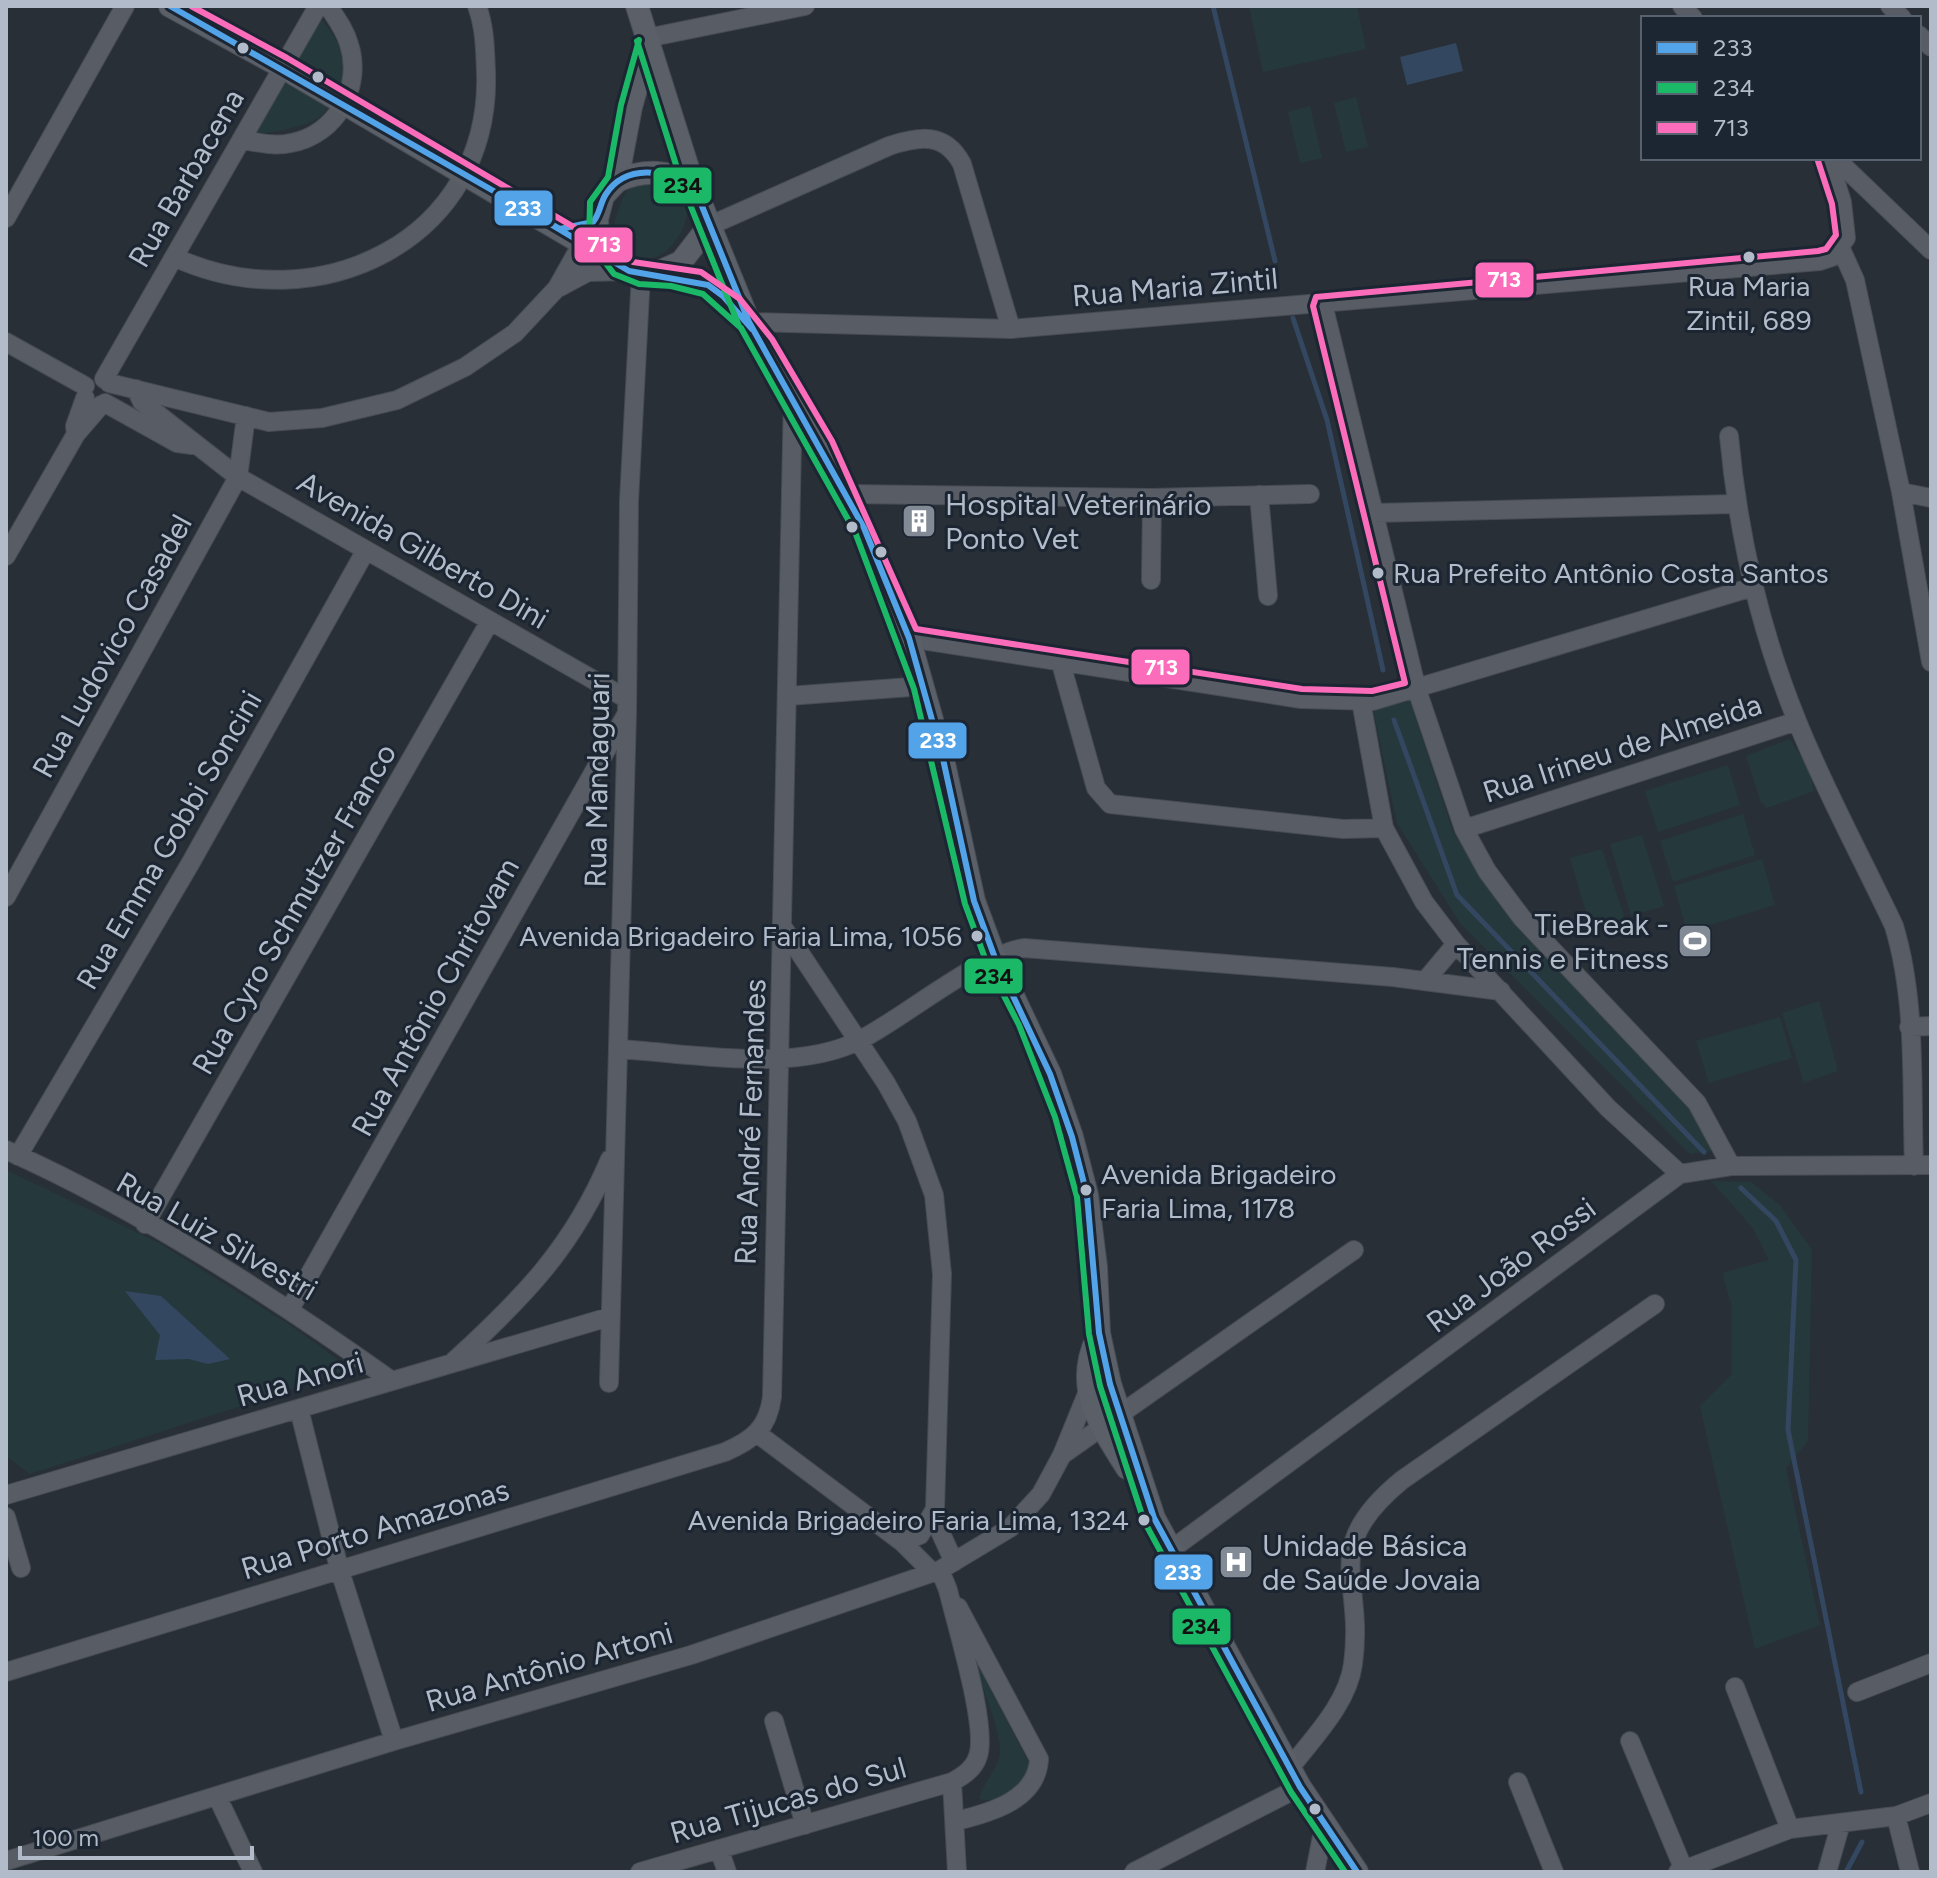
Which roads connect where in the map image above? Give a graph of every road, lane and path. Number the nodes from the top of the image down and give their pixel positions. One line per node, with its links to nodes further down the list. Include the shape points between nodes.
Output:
1 (125, 6): 20 (street)
2 (170, 6): 10 (main road)
3 (318, 6): 10 (street, Rua Barbacena)
4 (328, 6): 11 (street, via 352,57)
5 (477, 6): 15 (street, via 487,96)
6 (637, 6): 9 (main road)
7 (805, 6): 8 (street)
8 (775, 9): 9 (street)
9 (648, 40): 16 (main road); 17 (main road)
10 (282, 67): 11 (main road); 12 (street, Rua Barbacena)
11 (345, 104): 12 (street, via 327,127 291,143); 15 (main road)
12 (241, 140): 27 (street, Rua Barbacena)
13 (1829, 160): 18 (street)
14 (1837, 160): 19 (street)
15 (465, 173): 23 (main road); 27 (street, via 432,218 404,244 345,271 285,281 252,280)
16 (617, 181): 17 (main road, via 647,171); 21 (main road, via 603,196)
17 (693, 184): 22 (main road)
18 (1842, 202): 19 (street, via 1865,200); 25 (street, via 1846,225)
19 (1891, 210): 26 (street)
20 (6, 218)
21 (597, 219): 23 (main road); 24 (street); 28 (main road, via 598,238)
22 (709, 226): 29 (main road, via 681,262); 32 (main road); 33 (street, via 889,146 938,139 949,144 962,164)
23 (560, 229): 24 (main road)
24 (583, 242): 28 (main road); 30 (street)
25 (1841, 249): 31 (street, Rua Maria Zintil, via 1820,261); 45 (street, via 1855,280)
26 (1931, 250)
27 (174, 257): 35 (street, Rua Barbacena)
28 (609, 257): 29 (main road)
29 (641, 273): 30 (street, via 588,272); 32 (main road, via 708,285); 67 (street, Rua Mandaguari, via 629,501)
30 (557, 288): 39 (street, via 515,333 465,367 397,400 292,422)
31 (1323, 304): 33 (street, Rua Maria Zintil); 52 (street)
32 (749, 322): 33 (street, Rua Maria Zintil); 37 (main road)
33 (1011, 329)
34 (6, 342): 38 (street, Avenida Gilberto Dini)
35 (106, 381): 36 (street); 38 (street, via 93,378)
36 (136, 389): 39 (street); 41 (street, Avenida Gilberto Dini, via 142,402)
37 (793, 396): 42 (main road); 43 (street, Rua André Fernandes)
38 (94, 398): 41 (street, Avenida Gilberto Dini, via 177,443); 54 (street)
39 (246, 416): 44 (street, Rua Ludovico Casadel)
40 (1729, 436): 51 (street)
41 (194, 446): 44 (street, Avenida Gilberto Dini)
42 (825, 452): 43 (street, via 799,463); 46 (main road)
43 (792, 473): 65 (street, Rua André Fernandes)
44 (238, 477): 53 (street, Avenida Gilberto Dini); 71 (street, Rua Ludovico Casadel)
45 (1901, 492): 50 (street); 60 (street)
46 (847, 494): 49 (street); 59 (main road)
47 (1310, 494): 48 (street)
48 (1259, 495): 49 (street); 57 (street)
49 (1152, 498): 55 (street)
50 (1931, 498)
51 (1735, 504): 52 (street); 56 (street)
52 (1374, 513): 64 (street)
53 (366, 550): 58 (street, Avenida Gilberto Dini); 83 (street, Rua Emma Gobbi Soncini, via 190,864)
54 (6, 556)
55 (1151, 580)
56 (1753, 587): 64 (street); 68 (street)
57 (1268, 596)
58 (490, 621): 67 (street, Avenida Gilberto Dini); 87 (street, Rua Cyro Schmutzer Franco)
59 (909, 638): 61 (street); 63 (main road)
60 (1930, 640): 62 (street)
61 (1060, 660): 66 (street, via 1301,699); 69 (street, via 1096,788 1110,804 1343,829)
62 (1931, 662)
63 (924, 686): 65 (street); 74 (main road, via 974,901)
64 (1409, 692): 66 (street); 70 (street)
65 (788, 696): 72 (street, Rua André Fernandes)
66 (1367, 701): 69 (street)
67 (627, 706): 80 (street, Rua Mandaguari); 90 (street, Rua Antônio Chritovam)
68 (1797, 721): 70 (street, Rua Irineu de Almeida); 78 (street, via 1894,926 1906,976)
69 (1384, 828): 73 (street, via 1424,902)
70 (1464, 829): 85 (street, via 1522,918 1697,1103)
71 (6, 897)
72 (784, 929): 79 (street); 81 (street, Rua André Fernandes)
73 (1456, 944): 75 (street); 76 (street)
74 (995, 958): 75 (street, via 1038,948); 79 (street); 95 (main road, via 1028,1021 1072,1137 1087,1195 1099,1333 1092,1348)
75 (1425, 981): 76 (street)
76 (1501, 991): 86 (street, via 1608,1108)
77 (1931, 1026): 78 (street)
78 (1909, 1027): 84 (street)
79 (857, 1042): 81 (street); 101 (street, via 907,1121 934,1195 942,1274)
80 (618, 1049): 81 (street); 82 (street, Rua Mandaguari)
81 (777, 1058): 98 (street, Rua André Fernandes, via 772,1397)
82 (614, 1149): 91 (street, Rua Mandaguari); 92 (street, via 590,1206 548,1267)
83 (12, 1153): 87 (street, Rua Luiz Silvestri)
84 (1923, 1165): 85 (street, Rua João Rossi)
85 (1731, 1166): 86 (street, Rua João Rossi)
86 (1680, 1174): 104 (street, Rua João Rossi)
87 (145, 1224): 90 (street, Rua Luiz Silvestri)
88 (1354, 1250): 97 (street, Rua Antônio Artoni)
89 (1655, 1304): 116 (street, via 1373,1504 1360,1523 1350,1559 1353,1664 1347,1686)
90 (290, 1309): 93 (street, Rua Luiz Silvestri)
91 (609, 1317): 92 (street, Rua Anori); 94 (street, Rua Mandaguari)
92 (451, 1364): 93 (street, Rua Anori)
93 (392, 1381): 96 (street, Rua Anori)
94 (609, 1383)
95 (1099, 1384): 97 (main road, via 1094,1415); 99 (street, Rua Antônio Artoni)
96 (299, 1409): 100 (street, Rua Anori); 106 (street)
97 (1111, 1423): 99 (street, Rua Antônio Artoni); 104 (main road)
98 (758, 1434): 103 (street); 106 (street, Rua Porto Amazonas, via 725,1452)
99 (1062, 1455): 107 (street, Rua Antônio Artoni, via 1041,1494 1010,1528)
100 (6, 1495)
101 (935, 1509): 103 (street, via 920,1535); 107 (street)
102 (6, 1517): 105 (street)
103 (902, 1542): 107 (street)
104 (1172, 1549): 116 (main road)
105 (21, 1568)
106 (339, 1568): 110 (street, Rua Porto Amazonas); 114 (street)
107 (942, 1568): 108 (street); 114 (street, Rua Antônio Artoni, via 691,1655)
108 (948, 1590): 117 (street, via 980,1730 978,1759); 122 (street, via 1039,1759 1035,1778 1019,1797)
109 (1931, 1663): 112 (street)
110 (6, 1672)
111 (1735, 1687): 126 (street)
112 (1857, 1692)
113 (774, 1721): 124 (street)
114 (394, 1741): 119 (street, Rua Antônio Artoni)
115 (1630, 1741): 129 (street)
116 (1295, 1778): 125 (main road); 134 (street)
117 (952, 1782): 122 (street); 124 (street, Rua Tijucas do Sul)
118 (1518, 1782): 137 (street)
119 (217, 1796): 128 (street, Rua Antônio Artoni); 130 (street)
120 (1931, 1803): 121 (street)
121 (1896, 1816): 123 (street); 139 (street)
122 (956, 1821): 133 (street)
123 (1841, 1823): 126 (street); 138 (street)
124 (805, 1825): 127 (street, Rua Tijucas do Sul)
125 (1324, 1826): 135 (street); 136 (main road)
126 (1790, 1829): 129 (street)
127 (719, 1849): 131 (street, Rua Tijucas do Sul); 132 (street)
128 (6, 1861)
129 (1681, 1871)
130 (253, 1872)
131 (640, 1872)
132 (727, 1872)
133 (957, 1872)
134 (1134, 1872)
135 (1315, 1872)
136 (1357, 1872)
137 (1554, 1872)
138 (1827, 1872)
139 (1910, 1872)

